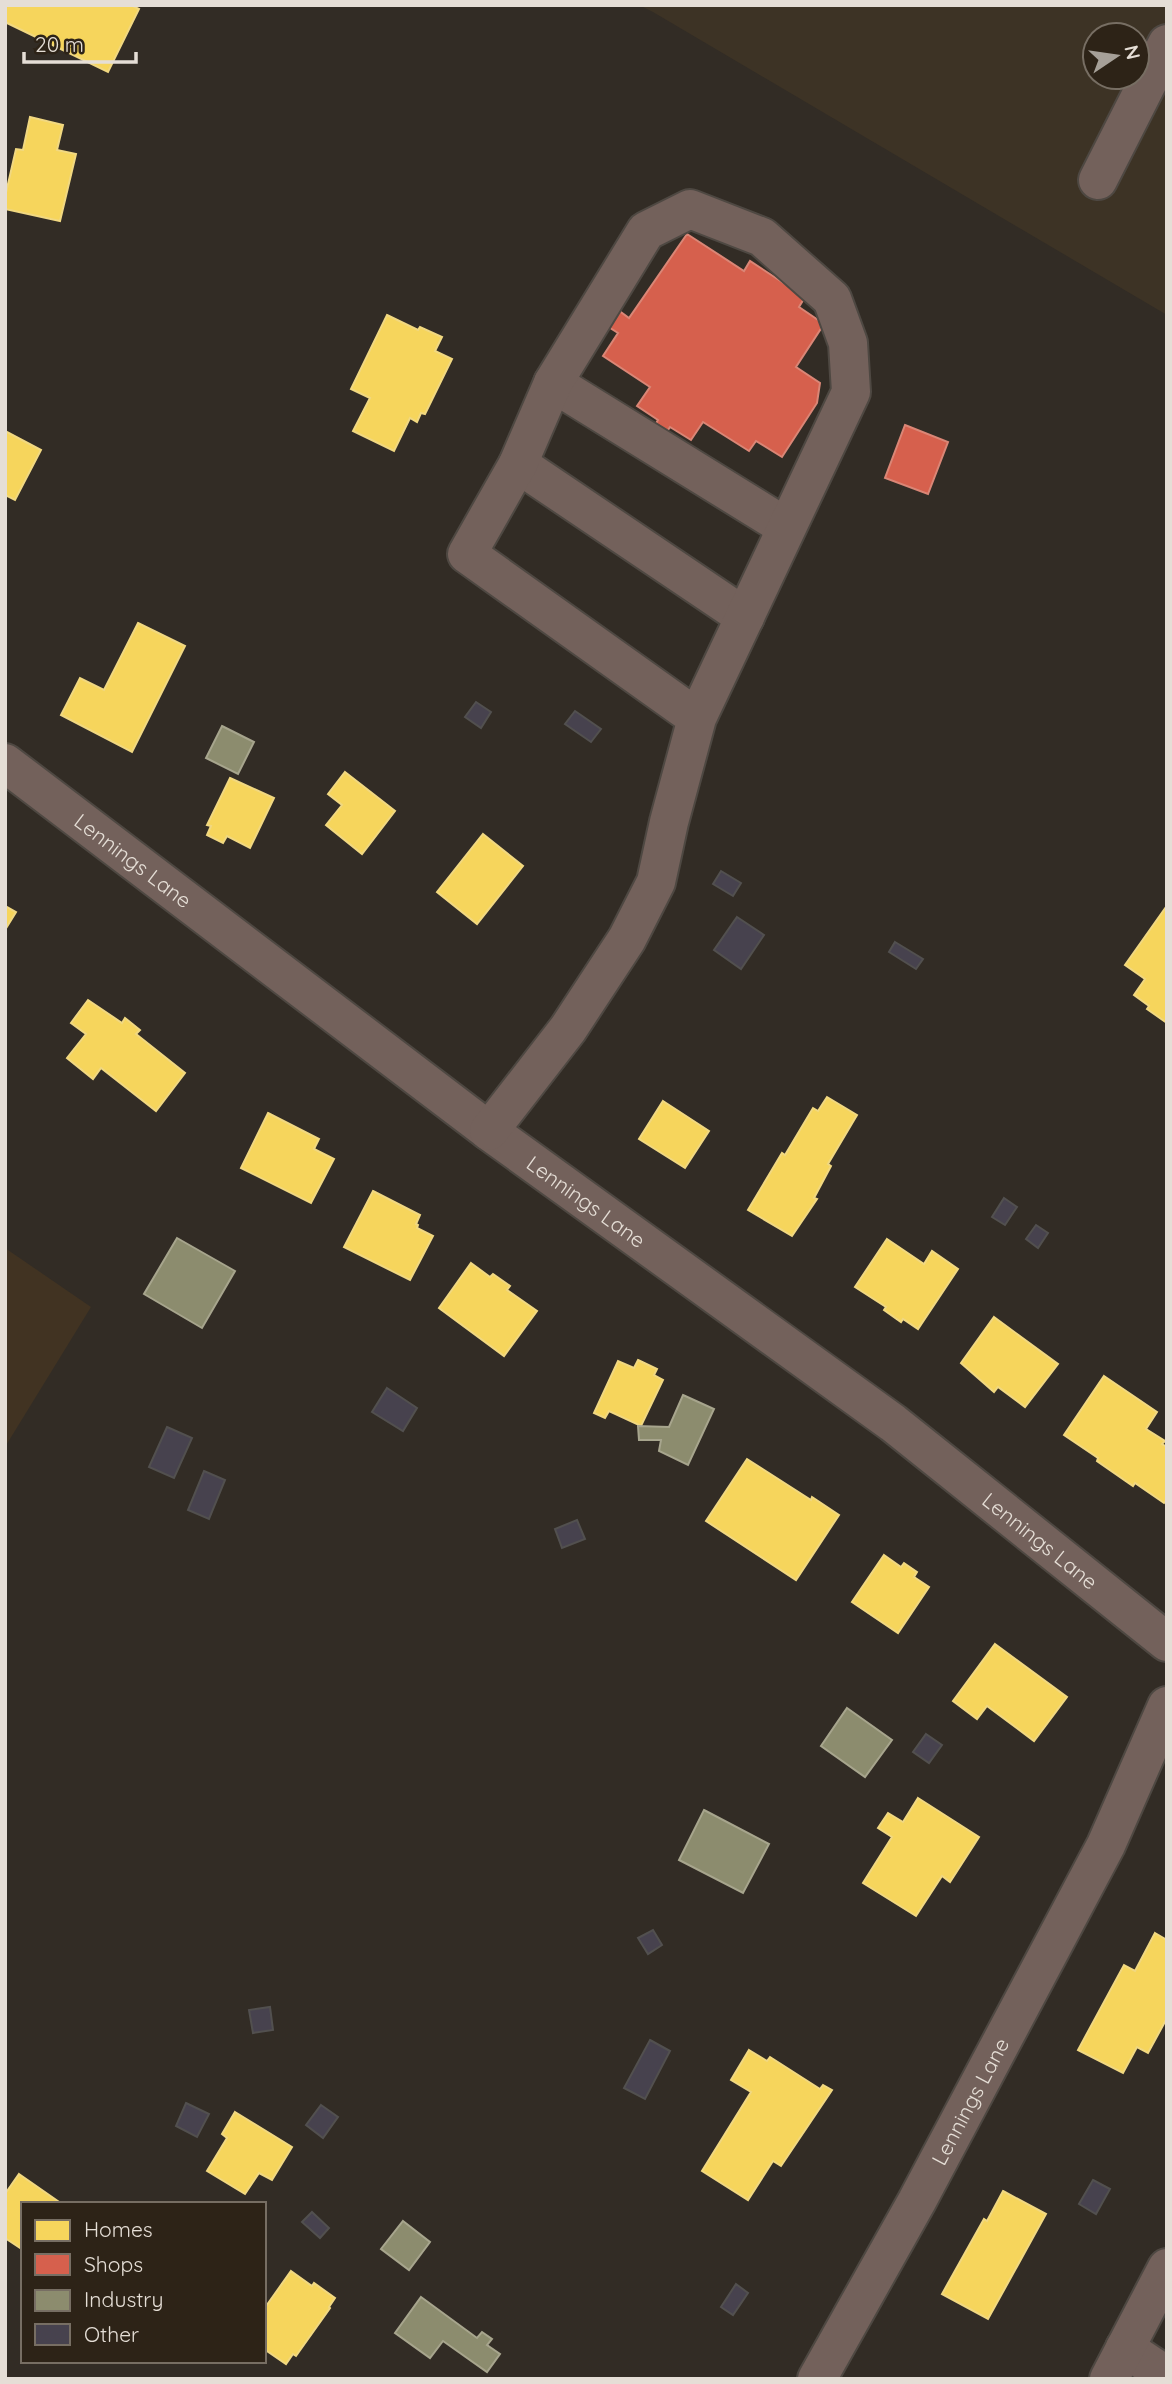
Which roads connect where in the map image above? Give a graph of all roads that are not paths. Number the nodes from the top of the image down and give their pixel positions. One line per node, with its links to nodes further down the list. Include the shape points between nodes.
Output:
1 (1167, 44): 2 (street)
2 (1098, 180)
3 (553, 383): 4 (street); 5 (street); 5 (street, via 646,231 690,209 762,237 832,299 848,343 851,392)
4 (518, 464): 6 (street); 7 (street, via 467,554)
5 (786, 527): 6 (street)
6 (745, 617): 7 (street)
7 (697, 718): 9 (street, via 656,882 627,939 568,1029)
8 (5, 763): 9 (street, Lennings Lane)
9 (489, 1131): 10 (street, Lennings Lane, via 893,1423)
10 (1167, 1642)
11 (1167, 1706): 15 (street, Lennings Lane, via 1106,1845 924,2189)
12 (1167, 2268): 13 (street)
13 (1117, 2363): 14 (street)
14 (1167, 2376)
15 (817, 2379)

